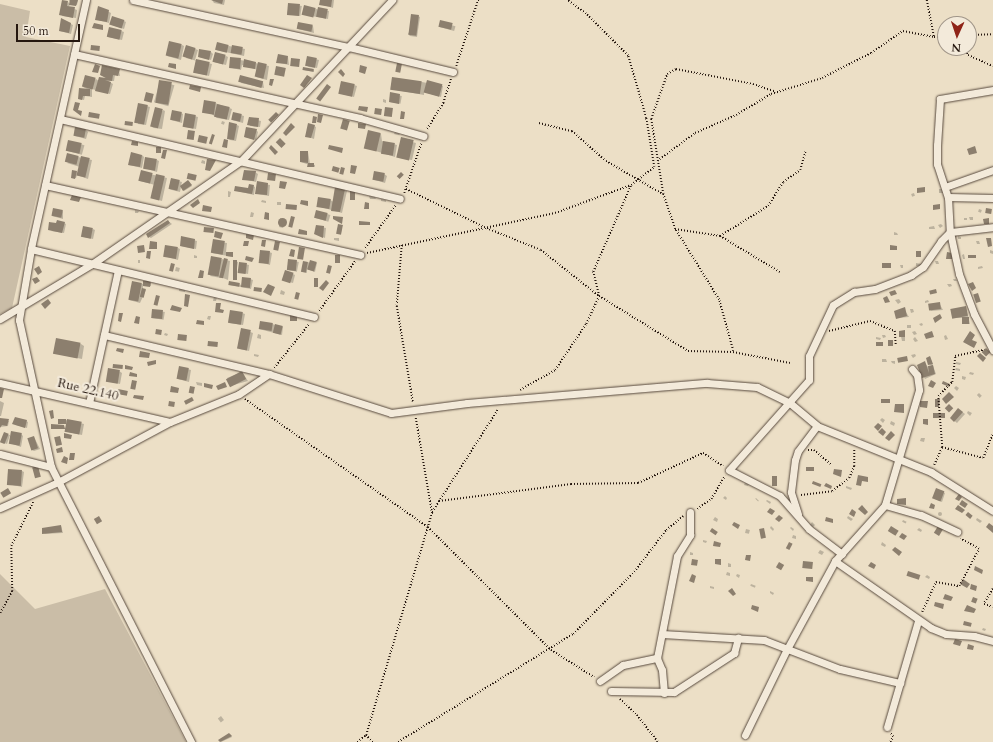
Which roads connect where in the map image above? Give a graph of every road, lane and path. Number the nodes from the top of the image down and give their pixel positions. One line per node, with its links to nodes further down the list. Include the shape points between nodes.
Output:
1 (86, 0): 12 (street)
2 (133, 0): 11 (street)
3 (392, 0): 11 (street)
4 (478, 0): 15 (path)
5 (567, 0): 26 (path, via 586,14 628,56 646,118 654,168)
6 (927, 0): 9 (path)
7 (993, 34): 8 (path)
8 (977, 35)
9 (934, 37): 10 (path); 17 (path, via 903,31 871,53 822,78)
10 (937, 37)
11 (349, 47): 15 (street); 18 (street)
12 (74, 54): 18 (street); 19 (street)
13 (970, 56): 14 (path)
14 (993, 66)
15 (453, 72): 21 (path, via 443,103)
16 (993, 90): 29 (street, via 939,100 938,164)
17 (776, 92): 24 (path, via 736,115 695,133); 24 (path, via 753,84 676,69 667,74 651,119)
18 (296, 105): 21 (street, via 360,118); 23 (street)
19 (60, 119): 23 (street); 27 (street)
20 (539, 124): 26 (path, via 572,131 606,161)
21 (424, 136): 30 (path)
22 (805, 152): 40 (path, via 800,170 783,182 768,206)
23 (241, 161): 34 (street); 35 (street)
24 (657, 161): 31 (path)
25 (993, 170): 29 (street)
26 (637, 180): 28 (path); 31 (path)
27 (45, 185): 35 (street); 42 (street)
28 (631, 185): 36 (path, via 555,212); 47 (path, via 593,272)
29 (945, 187): 32 (street)
30 (406, 189): 34 (path); 36 (path)
31 (663, 194): 38 (path)
32 (948, 197): 33 (street); 39 (street)
33 (993, 198)
34 (400, 199): 43 (path)
35 (167, 212): 43 (street); 44 (street)
36 (484, 227): 41 (path); 47 (path, via 541,250)
37 (993, 227): 39 (street)
38 (675, 229): 40 (path); 55 (path, via 719,300)
39 (950, 232): 52 (street, via 940,241 923,267 911,275 875,289 854,292 833,305); 54 (street, via 964,288)
40 (720, 236): 46 (path)
41 (402, 245): 43 (path); 66 (path, via 397,306)
42 (31, 249): 44 (street); 48 (street)
43 (360, 255): 49 (path)
44 (92, 264): 45 (street); 48 (street)
45 (118, 270): 49 (street); 51 (street)
46 (780, 272)
47 (599, 296): 55 (path, via 688,351); 61 (path, via 586,324 555,370)
48 (19, 308): 50 (street); 60 (street)
49 (314, 317): 58 (path)
50 (0, 318)
51 (104, 335): 58 (street); 64 (street)
52 (818, 340): 53 (path, via 829,331 870,322 896,331); 65 (street, via 809,356 809,380)
53 (896, 346)
54 (993, 349): 71 (path, via 955,356 952,382 938,396)
55 (733, 352): 56 (path)
56 (790, 363)
57 (912, 369): 74 (street, via 917,375 919,390)
58 (269, 374): 62 (street); 66 (street, via 382,412)
59 (0, 383): 60 (street, Rue 22.140)
60 (32, 390): 64 (street, Rue 22.140); 76 (street)
61 (516, 392)
62 (239, 394): 67 (street); 89 (path)
63 (504, 399): 65 (street, via 707,383 757,387); 66 (street); 82 (path)
64 (89, 403): 67 (street, Rue 22.140)
65 (790, 403): 68 (street); 77 (street)
66 (415, 410): 86 (path)
67 (170, 422): 79 (street)
68 (817, 426): 70 (street); 72 (street)
69 (993, 433): 71 (path, via 983,458)
70 (858, 443): 74 (street); 81 (path, via 849,478 832,491)
71 (942, 447): 78 (path)
72 (798, 451): 75 (path, via 814,450); 81 (street)
73 (0, 454): 76 (street)
74 (898, 459): 78 (street); 83 (street)
75 (832, 465)
76 (51, 467): 79 (street)
77 (729, 470): 82 (path, via 703,453 638,483 571,484); 87 (path, via 711,499); 88 (street, via 780,496)
78 (931, 472): 85 (street)
79 (58, 482): 80 (street); 110 (street)
80 (39, 490): 84 (street); 95 (path, via 11,546 12,591)
81 (792, 496): 88 (street)
82 (439, 501): 86 (path)
83 (885, 504): 90 (street, via 921,515); 91 (street)
84 (0, 508)
85 (993, 511)
86 (432, 512): 89 (path)
87 (690, 512): 97 (street, via 690,535 677,556); 101 (path, via 666,530 634,572 594,614)
88 (799, 518): 91 (street)
89 (428, 527): 101 (path); 108 (path)
90 (957, 532): 96 (path, via 959,539 979,549 959,586 936,582)
91 (842, 554): 92 (street)
92 (835, 561): 96 (street); 100 (street)
93 (993, 589): 94 (path, via 984,604)
94 (993, 607)
95 (0, 613)
96 (918, 621): 99 (street, via 946,634 974,636); 104 (street)
97 (662, 634): 98 (street); 102 (street)
98 (738, 638): 100 (street, via 764,640); 106 (street, via 734,653 676,691)
99 (993, 641)
100 (787, 649): 104 (street, via 840,669); 109 (street)
101 (551, 650): 103 (path); 113 (path)
102 (658, 658): 103 (street, via 623,666); 106 (street)
103 (600, 681)
104 (900, 683): 107 (street)
105 (611, 691): 106 (street); 114 (path, via 636,715)
106 (664, 693)
107 (887, 727)
108 (366, 735): 111 (path); 112 (path)
109 (745, 735)
110 (191, 742)
111 (357, 742)
112 (373, 742)
113 (398, 742)
114 (658, 742)

